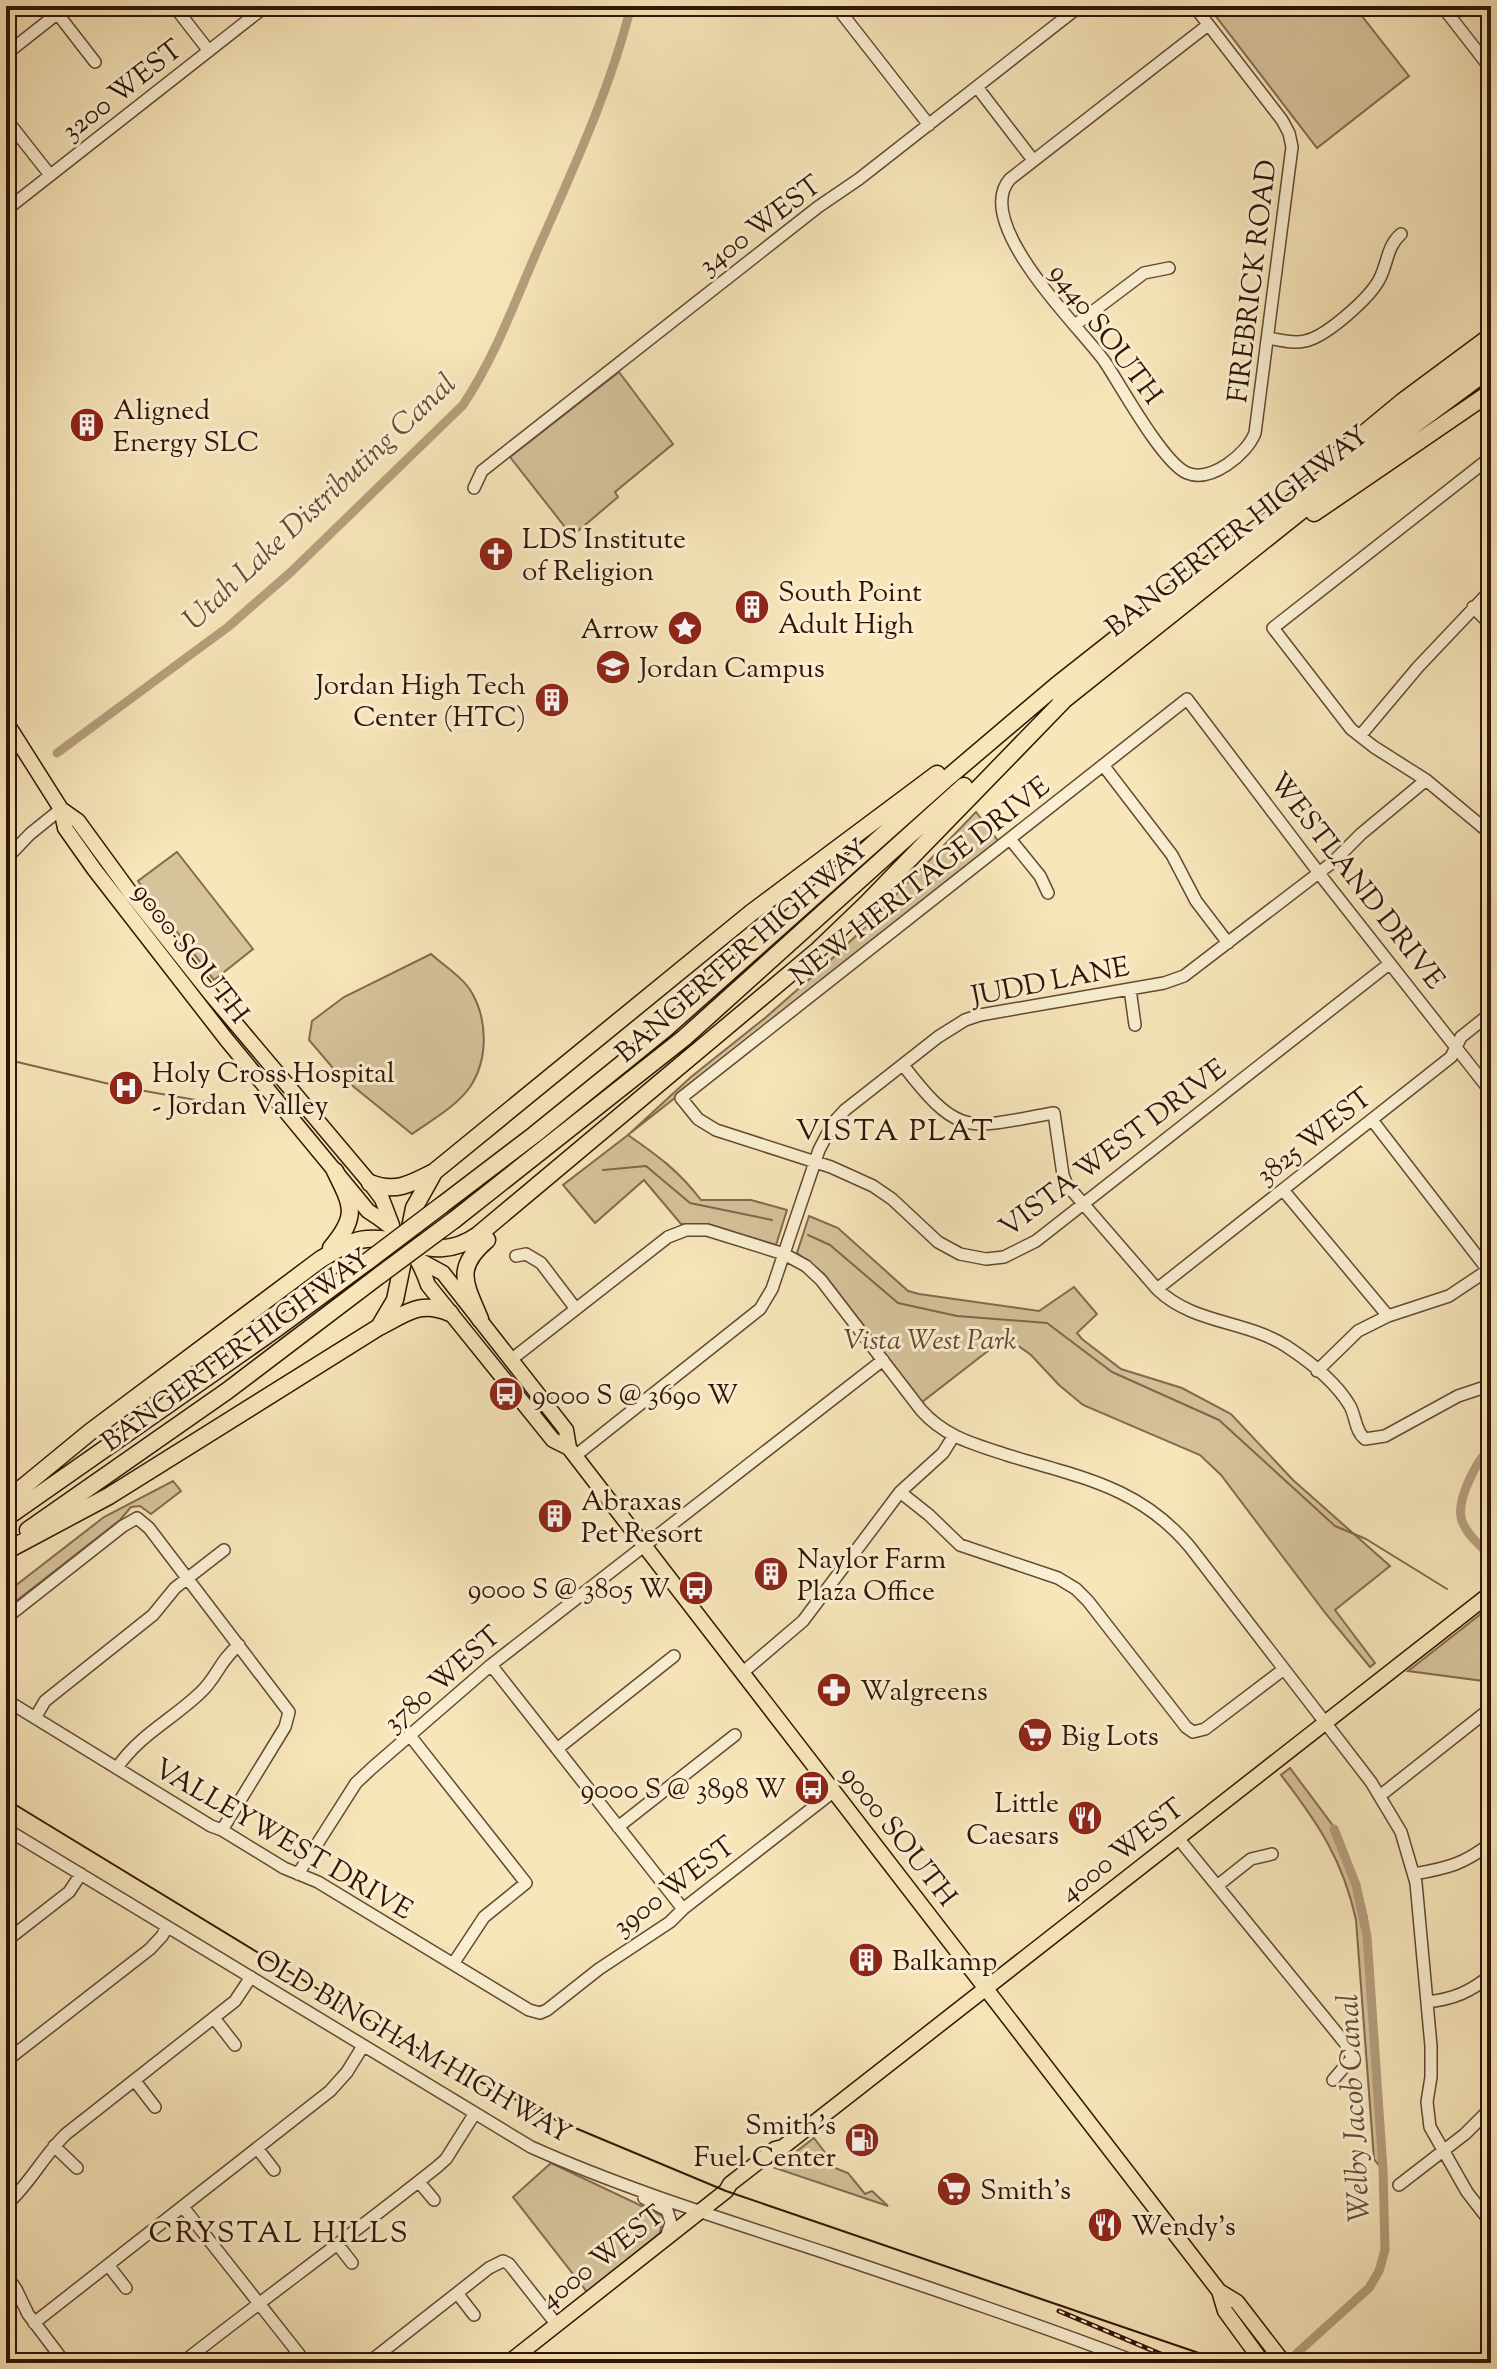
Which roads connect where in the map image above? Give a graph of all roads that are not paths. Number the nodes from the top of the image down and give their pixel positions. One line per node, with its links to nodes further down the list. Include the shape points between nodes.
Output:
1 (174, 6): 9 (street)
2 (266, 6): 9 (street, 3200 WEST)
3 (836, 6): 15 (street)
4 (1194, 6): 8 (street, FIREBRICK ROAD)
5 (1442, 6): 12 (street)
6 (1073, 8): 13 (street, 3400 WEST)
7 (62, 10): 10 (street); 11 (street)
8 (1208, 25): 16 (street); 23 (street, FIREBRICK ROAD, via 1282,120 1292,141)
9 (209, 51): 17 (street, 3200 WEST)
10 (6, 54)
11 (95, 62)
12 (1491, 69)
13 (977, 87): 15 (street, 3400 WEST); 16 (street)
14 (6, 119): 17 (street)
15 (929, 125): 29 (street, 3400 WEST, via 482,471)
16 (1033, 160): 21 (street, 9440 SOUTH, via 1010,179 1001,193 1002,208 1022,257)
17 (50, 175): 18 (street, 3200 WEST)
18 (6, 210)
19 (1401, 234): 23 (street, via 1390,246 1373,289 1340,319 1305,341)
20 (1169, 268): 21 (street, via 1144,273)
21 (1075, 325): 28 (street, 9440 SOUTH, via 1175,464 1190,474)
22 (1491, 336): 30 (highway, via 1370,427)
23 (1268, 338): 28 (street, FIREBRICK ROAD, via 1254,437)
24 (1491, 352): 30 (highway, BANGERTER HIGHWAY)
25 (1491, 368): 30 (highway, BANGERTER HIGHWAY)
26 (1491, 392): 30 (highway)
27 (1491, 457): 37 (street, via 1273,628)
28 (1206, 475)
29 (474, 488)
30 (1224, 563): 34 (highway, BANGERTER HIGHWAY)
31 (1491, 590): 32 (street)
32 (1473, 607): 33 (street); 37 (street)
33 (1491, 625)
34 (1062, 691): 58 (highway, via 751,913); 60 (highway, via 817,951); 84 (highway, BANGERTER HIGHWAY, bridge, via 934,790 665,1029 534,1135 261,1340); 85 (highway, BANGERTER HIGHWAY, bridge, via 684,1038 227,1391)
35 (1187, 699): 38 (street, NEW HERITAGE DRIVE); 44 (street, WESTLAND DRIVE)
36 (6, 722): 40 (main road, 9000 SOUTH)
37 (1360, 736): 39 (street)
38 (1103, 765): 42 (street, NEW HERITAGE DRIVE); 46 (street, via 1172,855 1196,901)
39 (1426, 780): 41 (street); 44 (street, JUDD LANE)
40 (61, 809): 43 (street); 57 (main road, 9000 SOUTH, via 65,828 124,909); 59 (main road, 9000 SOUTH, via 78,821 201,982)
41 (1491, 834)
42 (1010, 839): 45 (street); 54 (street, NEW HERITAGE DRIVE)
43 (6, 859)
44 (1319, 873): 46 (street, JUDD LANE); 47 (street, WESTLAND DRIVE)
45 (1048, 893)
46 (1228, 943): 48 (street, JUDD LANE, via 1175,981)
47 (1389, 964): 51 (street, WESTLAND DRIVE); 62 (street, VISTA WEST DRIVE)
48 (1130, 989): 50 (street); 52 (street, JUDD LANE, via 980,1015 953,1027)
49 (1491, 1013): 51 (street, 3825 WEST, via 1461,1037)
50 (1135, 1025)
51 (1457, 1047): 53 (street, WESTLAND DRIVE); 55 (street, 3825 WEST)
52 (903, 1065): 56 (street, JUDD LANE, via 833,1123); 62 (street, via 933,1104 956,1120 973,1125 1054,1113 1063,1175)
53 (1491, 1092)
54 (681, 1098): 56 (street, VISTA WEST DRIVE, via 707,1126)
55 (1372, 1120): 61 (street, 3825 WEST); 69 (street)
56 (815, 1161): 62 (street, VISTA WEST DRIVE, via 873,1186 938,1242 971,1257 1018,1252); 65 (street, JUDD LANE)
57 (335, 1171): 63 (main road, 9000 SOUTH, via 368,1211); 67 (highway, via 350,1215 344,1232)
58 (434, 1172): 59 (highway, via 393,1189); 64 (highway, via 414,1208)
59 (370, 1183): 63 (main road, 9000 SOUTH)
60 (535, 1188): 64 (highway, via 465,1244); 74 (highway, via 467,1262 466,1287)
61 (1283, 1190): 70 (street, 3825 WEST); 73 (street)
62 (1082, 1204): 70 (street)
63 (392, 1225): 64 (main road, 9000 SOUTH)
64 (408, 1246): 67 (highway, via 357,1240); 68 (main road, 9000 SOUTH); 75 (highway, via 395,1300)
65 (784, 1254): 71 (street, via 707,1230 686,1230 668,1237); 77 (street, via 821,1280); 81 (street, JUDD LANE, via 772,1289 754,1315)
66 (516, 1256): 71 (street, via 534,1257)
67 (321, 1259): 83 (highway)
68 (419, 1260): 72 (main road, 9000 SOUTH, via 428,1285); 74 (main road, 9000 SOUTH, via 443,1273)
69 (1489, 1272): 73 (street, via 1449,1296)
70 (1157, 1289): 78 (street, via 1186,1311 1270,1337)
71 (576, 1309): 76 (street)
72 (450, 1313): 75 (highway, via 421,1307); 81 (main road, 9000 SOUTH, via 553,1440)
73 (1388, 1316): 78 (street, via 1346,1340)
74 (480, 1319): 76 (main road, 9000 SOUTH)
75 (379, 1327): 88 (highway, via 109,1496)
76 (512, 1359): 81 (main road, 9000 SOUTH, via 566,1430)
77 (883, 1360): 80 (street, via 931,1421); 86 (street, 3780 WEST)
78 (1317, 1371): 79 (street, via 1351,1408 1365,1439 1385,1436 1458,1396)
79 (1491, 1385)
80 (953, 1437): 82 (street); 95 (street, via 1121,1491 1158,1514 1190,1547)
81 (572, 1452): 86 (main road, 9000 SOUTH)
82 (900, 1492): 95 (street, via 960,1545 1076,1589 1190,1731 1203,1731); 96 (street, via 810,1614)
83 (6, 1501)
84 (6, 1518)
85 (6, 1545)
86 (645, 1547): 94 (street, 3780 WEST); 96 (main road, 9000 SOUTH)
87 (224, 1550): 89 (street)
88 (6, 1551)
89 (188, 1578): 91 (street, via 137,1518); 92 (street); 99 (street, via 153,1615 45,1701)
90 (1491, 1593): 100 (main road, 4000 WEST)
91 (6, 1618)
92 (239, 1645): 104 (street, via 221,1661 206,1687 130,1750); 109 (street, via 289,1717)
93 (674, 1656): 103 (street)
94 (491, 1665): 102 (street, 3780 WEST); 103 (street)
95 (1284, 1669): 100 (street)
96 (742, 1673): 105 (main road, 9000 SOUTH)
97 (6, 1700): 99 (street, VALLEYWEST DRIVE)
98 (1491, 1708): 106 (street)
99 (35, 1718): 104 (street, VALLEYWEST DRIVE)
100 (1325, 1723): 106 (street); 110 (main road, 4000 WEST)
101 (735, 1735): 107 (street)
102 (411, 1737): 114 (street, 3780 WEST, via 356,1783); 120 (street, via 526,1883 484,1917)
103 (557, 1749): 107 (street)
104 (117, 1768): 109 (street, VALLEYWEST DRIVE)
105 (833, 1792): 117 (street, 3900 WEST); 123 (main road, 9000 SOUTH)
106 (1381, 1795): 115 (street, via 1401,1832)
107 (618, 1827): 117 (street)
108 (6, 1829): 113 (street, OLD BINGHAM HIGHWAY)
109 (222, 1830): 114 (street, VALLEYWEST DRIVE)
110 (1178, 1838): 116 (street); 123 (main road, 4000 WEST)
111 (1491, 1843): 115 (street, via 1454,1867)
112 (1272, 1854): 116 (street, via 1251,1859)
113 (81, 1874): 118 (street, OLD BINGHAM HIGHWAY); 119 (street, via 65,1895)
114 (298, 1874): 120 (street, VALLEYWEST DRIVE)
115 (1414, 1874): 124 (street)
116 (1217, 1886): 130 (street, via 1345,2043 1352,2058)
117 (683, 1909): 125 (street, 3900 WEST)
118 (167, 1927): 122 (street, OLD BINGHAM HIGHWAY); 129 (street, via 150,1949)
119 (6, 1941)
120 (453, 1964): 125 (street, VALLEYWEST DRIVE)
121 (1491, 1975): 124 (street, via 1465,1994)
122 (251, 1977): 126 (street, via 242,1994); 128 (street, OLD BINGHAM HIGHWAY)
123 (984, 1988): 146 (main road, 4000 WEST); 154 (main road, 9000 SOUTH)
124 (1427, 2002): 137 (street, via 1427,2109)
125 (540, 2013)
126 (214, 2018): 127 (street); 131 (street)
127 (235, 2045)
128 (363, 2046): 134 (street, OLD BINGHAM HIGHWAY); 136 (street, via 339,2082)
129 (6, 2061)
130 (1333, 2080)
131 (135, 2081): 132 (street); 135 (street)
132 (155, 2107)
133 (1491, 2108): 137 (street)
134 (475, 2113): 140 (street, OLD BINGHAM HIGHWAY, via 531,2147); 141 (street, via 446,2159)
135 (54, 2146): 138 (street); 144 (street)
136 (257, 2148): 139 (street); 145 (street)
137 (1443, 2150): 142 (street); 147 (street)
138 (77, 2168)
139 (274, 2170)
140 (608, 2179): 146 (street, OLD BINGHAM HIGHWAY); 148 (street, via 667,2210 671,2223)
141 (419, 2182): 143 (street); 149 (street)
142 (1399, 2185)
143 (434, 2200)
144 (6, 2205)
145 (183, 2207): 151 (street); 156 (street)
146 (700, 2211): 148 (main road, 4000 WEST); 166 (street, OLD BINGHAM HIGHWAY)
147 (1491, 2223)
148 (665, 2239): 159 (main road, 4000 WEST)
149 (338, 2245): 150 (street); 156 (street)
150 (352, 2263)
151 (108, 2265): 153 (street); 158 (street)
152 (6, 2275): 158 (street)
153 (126, 2288)
154 (1219, 2291): 167 (main road, 9000 SOUTH, via 1225,2311); 168 (main road, 9000 SOUTH, via 1237,2302)
155 (457, 2293): 157 (street); 159 (street, via 503,2261); 160 (street)
156 (259, 2303): 161 (street); 163 (street)
157 (474, 2315)
158 (34, 2323): 162 (street)
159 (557, 2325): 165 (main road, 4000 WEST)
160 (383, 2359): 164 (street)
161 (184, 2362)
162 (65, 2363)
163 (306, 2363)
164 (368, 2363)
165 (508, 2363)
166 (1139, 2363)
167 (1263, 2363)
168 (1284, 2363)

